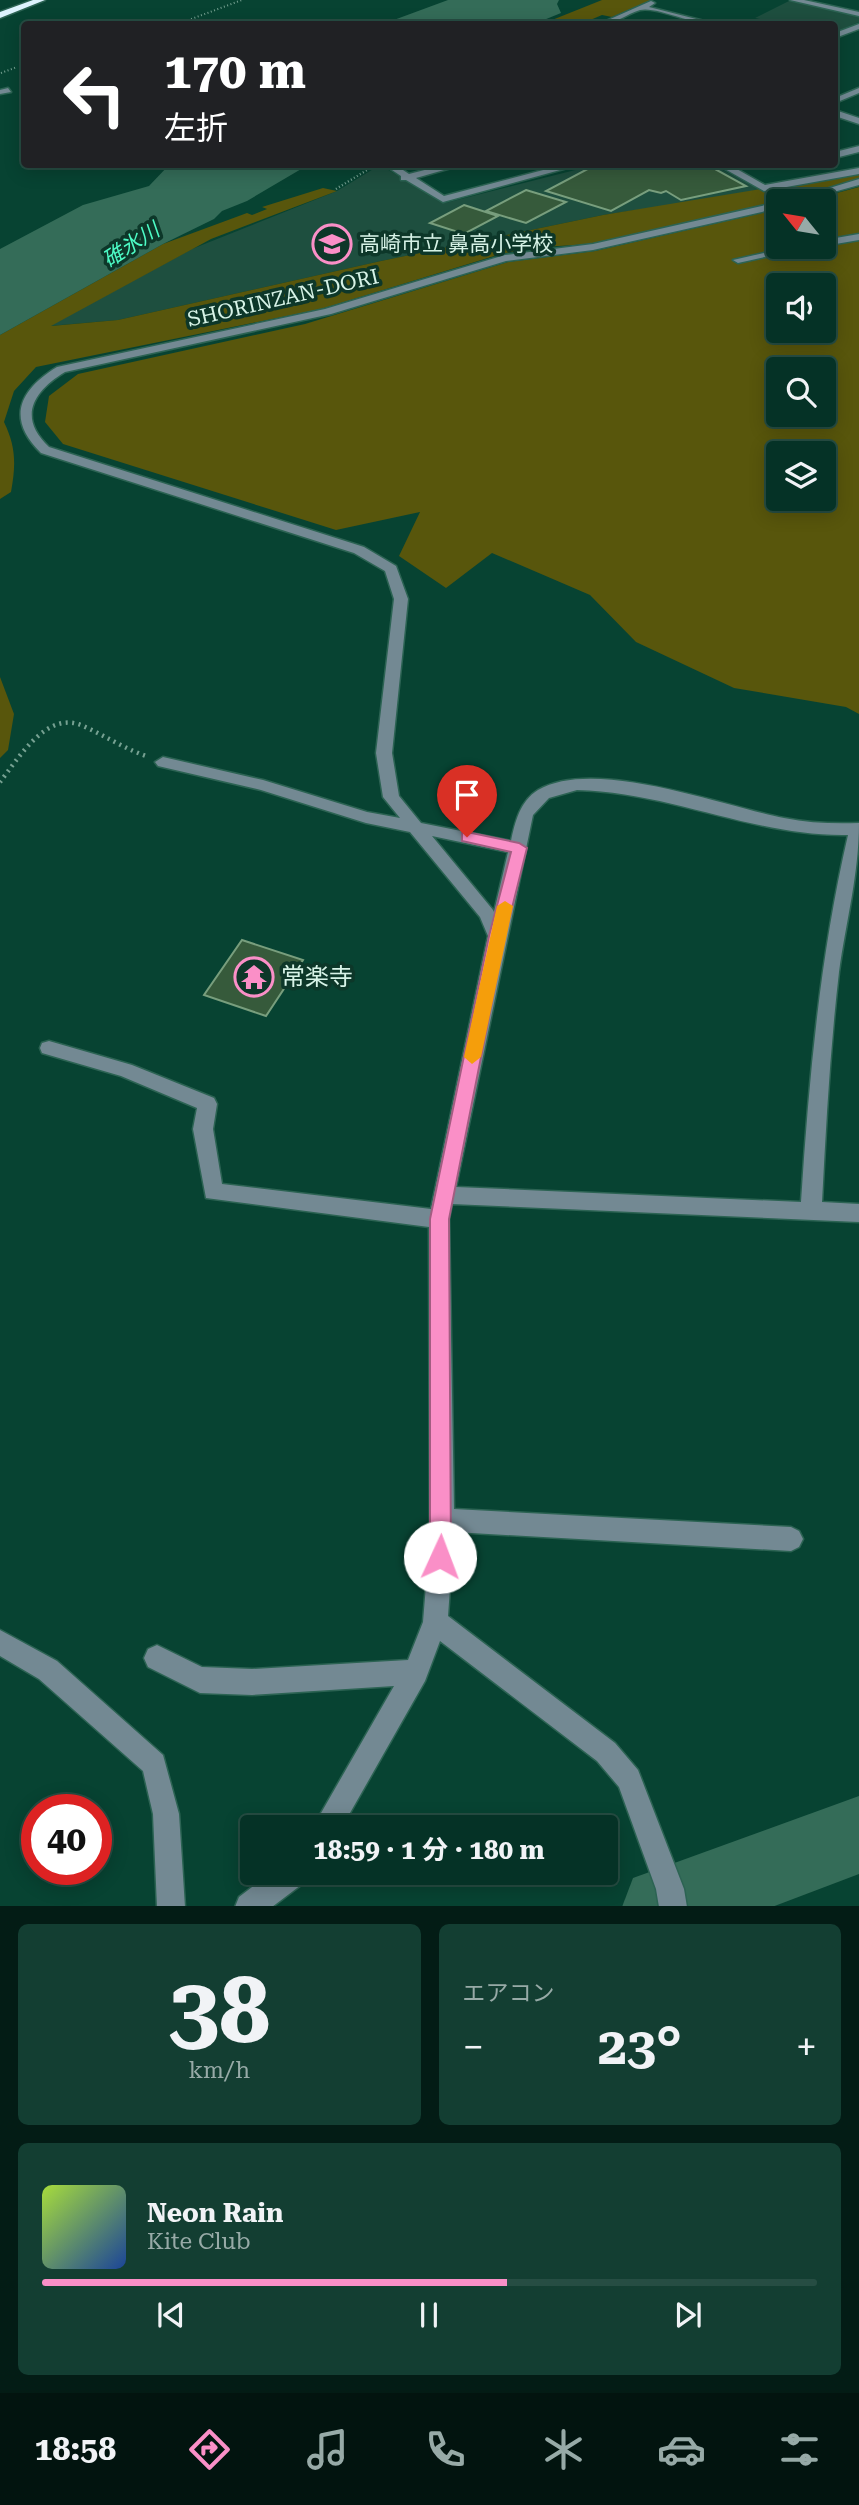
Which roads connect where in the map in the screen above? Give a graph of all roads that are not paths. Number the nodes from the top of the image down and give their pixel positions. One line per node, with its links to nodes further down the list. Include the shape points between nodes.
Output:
1 (17, 0): 5 (highway)
2 (41, 0): 8 (highway)
3 (659, 0): 6 (street)
4 (794, 0): 7 (street)
5 (0, 6)
6 (642, 7): 9 (street); 10 (street)
7 (859, 14)
8 (0, 15)
9 (610, 21)
10 (700, 21)
11 (859, 26): 12 (street)
12 (838, 35)
13 (859, 90): 14 (street)
14 (838, 100)
15 (838, 114): 16 (street)
16 (859, 121)
17 (859, 149): 18 (street)
18 (838, 154)
19 (392, 168): 24 (street)
20 (443, 168): 24 (street)
21 (563, 168): 24 (street, via 443,199)
22 (727, 168): 23 (street, via 764,188)
23 (859, 171)
24 (404, 177)
25 (859, 182): 26 (street)
26 (834, 189)
27 (766, 208): 33 (street, SHORINZAN-DORI, via 593,247 505,258 327,312 86,363 43,379 25,411 27,431 45,450 359,551 391,569 401,599 384,753 391,797)
28 (859, 237): 29 (street)
29 (836, 241)
30 (766, 254): 31 (street)
31 (738, 260)
32 (163, 762): 33 (street)
33 (415, 826): 35 (street); 36 (street, via 487,914)
34 (858, 830): 35 (street, via 814,829 603,785 563,788 541,796 525,815); 39 (street, via 839,900 821,1040)
35 (519, 848): 36 (street)
36 (497, 936): 38 (street)
37 (49, 1048): 41 (street, via 125,1070 208,1104 203,1129 213,1192)
38 (443, 1195): 39 (street); 41 (street)
39 (811, 1212): 40 (street)
40 (859, 1213)
41 (439, 1219): 42 (street)
42 (442, 1520): 43 (street); 44 (street)
43 (791, 1539)
44 (435, 1622): 47 (street); 50 (street, via 606,1752 628,1779)
45 (0, 1642): 51 (street, via 48,1670 154,1764 166,1814)
46 (157, 1658): 47 (street, via 200,1680 252,1682)
47 (416, 1672): 48 (street)
48 (334, 1815)
49 (277, 1885): 52 (street)
50 (672, 1898)
51 (171, 1906)
52 (249, 1906)

